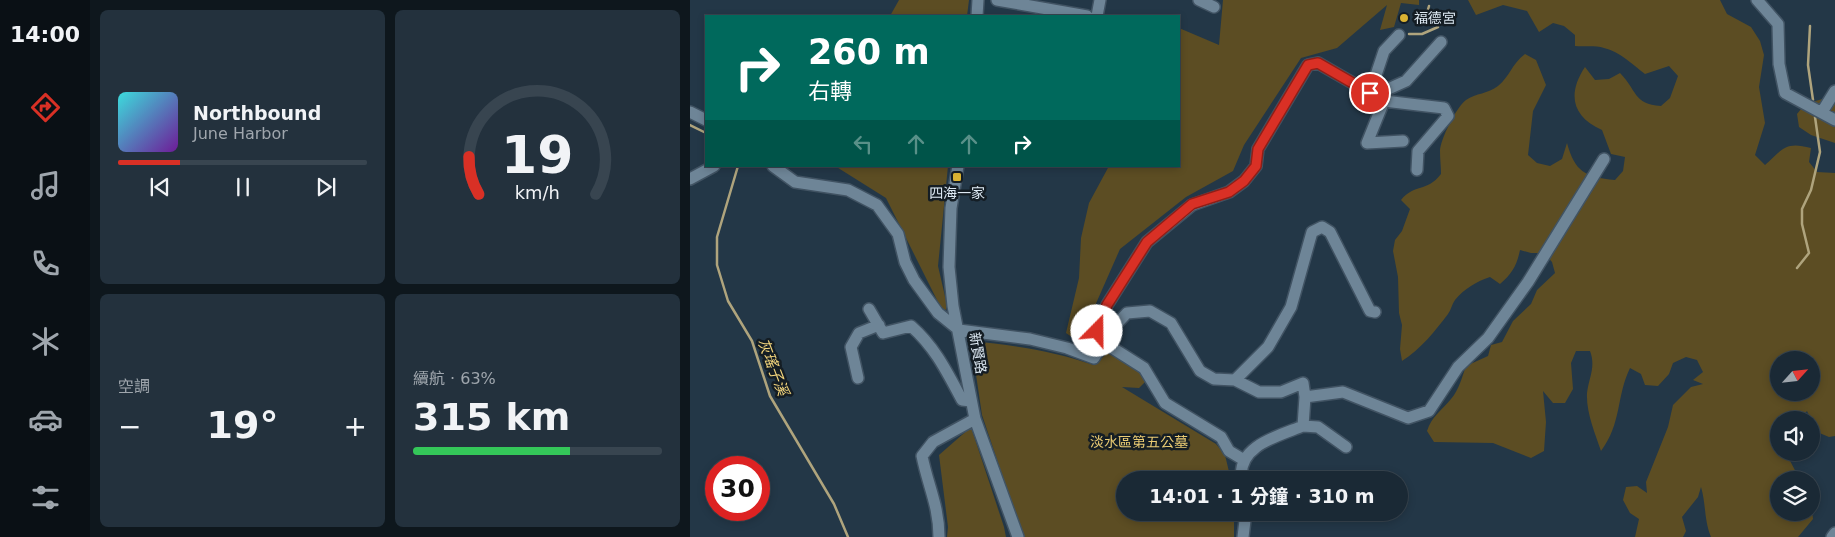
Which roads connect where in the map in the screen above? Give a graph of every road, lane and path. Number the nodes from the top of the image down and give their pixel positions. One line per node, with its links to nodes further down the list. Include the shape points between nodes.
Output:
1 (978, 0): 7 (street)
2 (997, 0): 8 (street)
3 (1100, 0): 9 (street)
4 (1200, 0): 6 (street)
5 (1757, 0): 15 (street, via 1778,24 1779,64 1785,93)
6 (1214, 7)
7 (977, 15)
8 (1080, 15)
9 (1097, 15)
10 (1399, 36): 13 (street, via 1384,51)
11 (1441, 42): 13 (street, via 1406,81)
12 (1835, 91): 15 (street)
13 (1376, 96): 18 (street, via 1367,143); 23 (street, via 1444,108 1448,116 1418,150); 30 (street, via 1318,63 1308,65 1258,149 1256,166 1244,181 1229,192 1192,204 1147,242 1107,305)
14 (690, 112): 16 (street)
15 (1822, 112): 17 (street)
16 (705, 120)
17 (1835, 120)
18 (1403, 142)
19 (1604, 160): 33 (street, via 1528,282 1488,338 1458,367 1429,411 1408,418 1343,392)
20 (712, 167): 24 (street)
21 (774, 167): 28 (street, via 795,182 848,190 877,205 898,234 905,262 914,280 938,313)
22 (958, 167): 28 (street, 新賢路, via 951,208 949,267)
23 (1417, 170)
24 (690, 179)
25 (869, 309): 27 (street)
26 (1375, 312): 32 (street, via 1370,311 1330,232 1322,226 1312,232 1291,307 1273,339)
27 (879, 325): 31 (street, via 859,333 851,347); 34 (street, via 883,333 910,326 926,340 941,361 962,400)
28 (959, 330): 30 (street, via 1030,339); 34 (street, 新賢路)
29 (1104, 342): 30 (street, via 1094,358); 32 (street, via 1128,313 1150,311 1171,323 1200,371 1214,379); 38 (street, via 1144,368 1165,403 1221,437 1229,451)
30 (1087, 356)
31 (858, 378)
32 (1235, 380): 33 (street, via 1260,392 1281,392 1303,383)
33 (1305, 398): 36 (street)
34 (971, 401): 35 (street, 新賢路)
35 (975, 419): 42 (street, via 933,442 917,456 939,514); 43 (street, 新賢路)
36 (1303, 426): 37 (street, via 1318,426); 38 (street, via 1259,444)
37 (1346, 447)
38 (1244, 460): 39 (street)
39 (1240, 471)
40 (1245, 521): 44 (street)
41 (1835, 533): 45 (street)
42 (939, 537)
43 (1018, 537)
44 (1243, 537)
45 (1832, 537)

